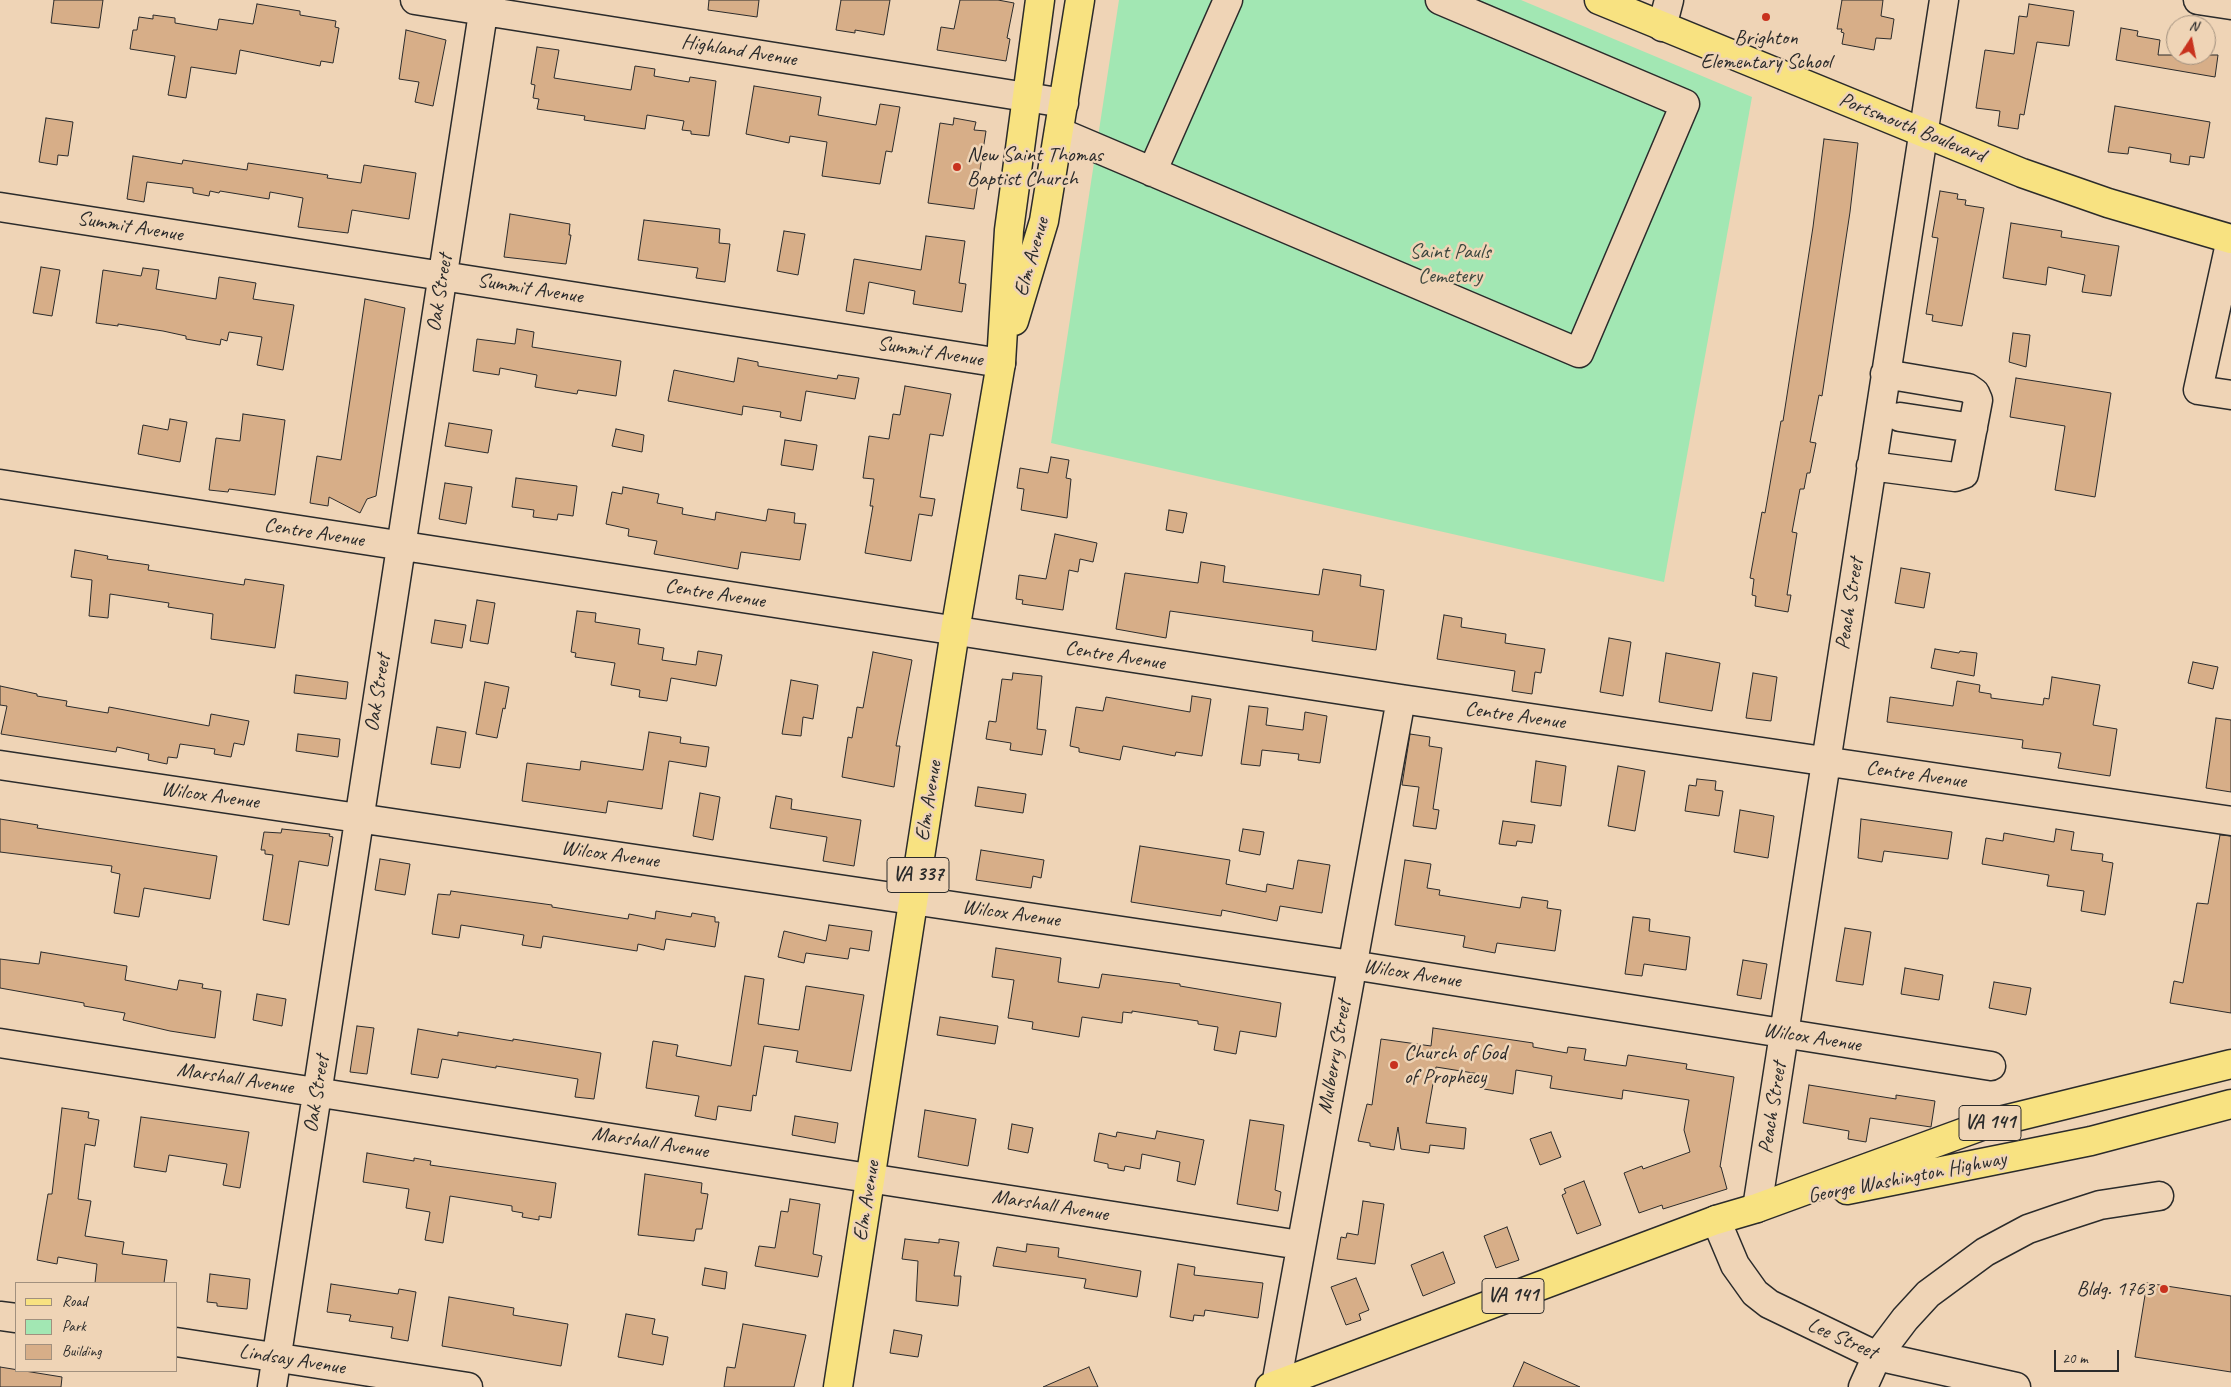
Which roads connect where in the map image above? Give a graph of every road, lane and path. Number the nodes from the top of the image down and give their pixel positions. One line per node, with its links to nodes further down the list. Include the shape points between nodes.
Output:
1 (415, 0): 10 (street, Highland Avenue)
2 (1040, 0): 13 (main road, Elm Avenue / VA 337)
3 (1080, 0): 14 (main road, Elm Avenue / VA 337)
4 (1228, 0): 17 (street)
5 (1440, 0): 17 (street, via 1685,104 1579,353)
6 (1599, 0): 12 (main road, Portsmouth Boulevard)
7 (1669, 0): 12 (street)
8 (1944, 0): 16 (street, Peach Street)
9 (2198, 0): 11 (street)
10 (484, 5): 13 (street, Highland Avenue); 20 (street, Oak Street)
11 (2231, 5)
12 (1662, 27): 16 (main road, Portsmouth Boulevard)
13 (1027, 97): 14 (street, Highland Avenue); 22 (main road, Elm Avenue / VA 337, via 1008,230)
14 (1064, 103): 15 (main road, Elm Avenue / VA 337)
15 (1059, 132): 17 (street); 22 (main road, Elm Avenue / VA 337, via 1044,221)
16 (1922, 133): 19 (main road, Portsmouth Boulevard, via 2099,200); 23 (street, Peach Street)
17 (1152, 172)
18 (0, 207): 20 (street, Summit Avenue)
19 (2231, 239): 21 (street)
20 (442, 276): 22 (street, Summit Avenue); 29 (street, Oak Street)
21 (2223, 310): 24 (street, via 2198,390)
22 (1001, 363): 30 (main road, Elm Avenue / VA 337)
23 (1885, 374): 26 (street, via 1968,388 1978,400); 27 (street, Peach Street)
24 (2231, 395)
25 (1900, 417): 26 (street)
26 (1973, 428): 27 (street, via 1964,474 1956,477)
27 (1871, 466): 32 (street, Peach Street)
28 (0, 484): 29 (street, Centre Avenue)
29 (401, 546): 30 (street, Centre Avenue); 34 (street, Oak Street)
30 (955, 631): 31 (street, Centre Avenue); 36 (main road, Elm Avenue / VA 337)
31 (1401, 699): 32 (street, Centre Avenue); 37 (street, Mulberry Street)
32 (1826, 762): 35 (street, Centre Avenue); 38 (street, Peach Street)
33 (0, 765): 34 (street, Wilcox Avenue)
34 (359, 818): 36 (street, Wilcox Avenue); 42 (street, Oak Street)
35 (2231, 821)
36 (914, 900): 37 (street, Wilcox Avenue); 44 (main road, Elm Avenue / VA 337)
37 (1352, 965): 38 (street, Wilcox Avenue); 48 (street, Mulberry Street)
38 (1784, 1034): 41 (street, Wilcox Avenue); 46 (street, Peach Street)
39 (0, 1043): 42 (street, Marshall Avenue)
40 (2231, 1064): 46 (main road, George Washington Highway / VA 141, via 1987,1124)
41 (1992, 1066)
42 (318, 1092): 44 (street, Marshall Avenue); 53 (street, Oak Street)
43 (2231, 1104): 46 (main road, George Washington Highway / VA 141, via 2091,1141)
44 (871, 1178): 48 (street, Marshall Avenue); 57 (main road, Elm Avenue / VA 337)
45 (2159, 1196): 52 (street, via 2100,1205 2028,1229 1985,1252 1928,1294 1904,1319)
46 (1757, 1208): 47 (main road, George Washington Highway / VA 141)
47 (1716, 1220): 52 (street, Lee Street, via 1735,1266 1755,1293 1785,1314); 54 (main road, George Washington Highway / VA 141)
48 (1300, 1244): 54 (street, Mulberry Street)
49 (0, 1316): 50 (street)
50 (15, 1318)
51 (178, 1342): 53 (street, Lindsay Avenue)
52 (1877, 1356): 58 (street); 59 (street, Lee Street)
53 (277, 1358): 55 (street, Oak Street); 56 (street, Lindsay Avenue)
54 (1273, 1386)
55 (272, 1387)
56 (468, 1387)
57 (838, 1387)
58 (1863, 1387)
59 (2016, 1387)

